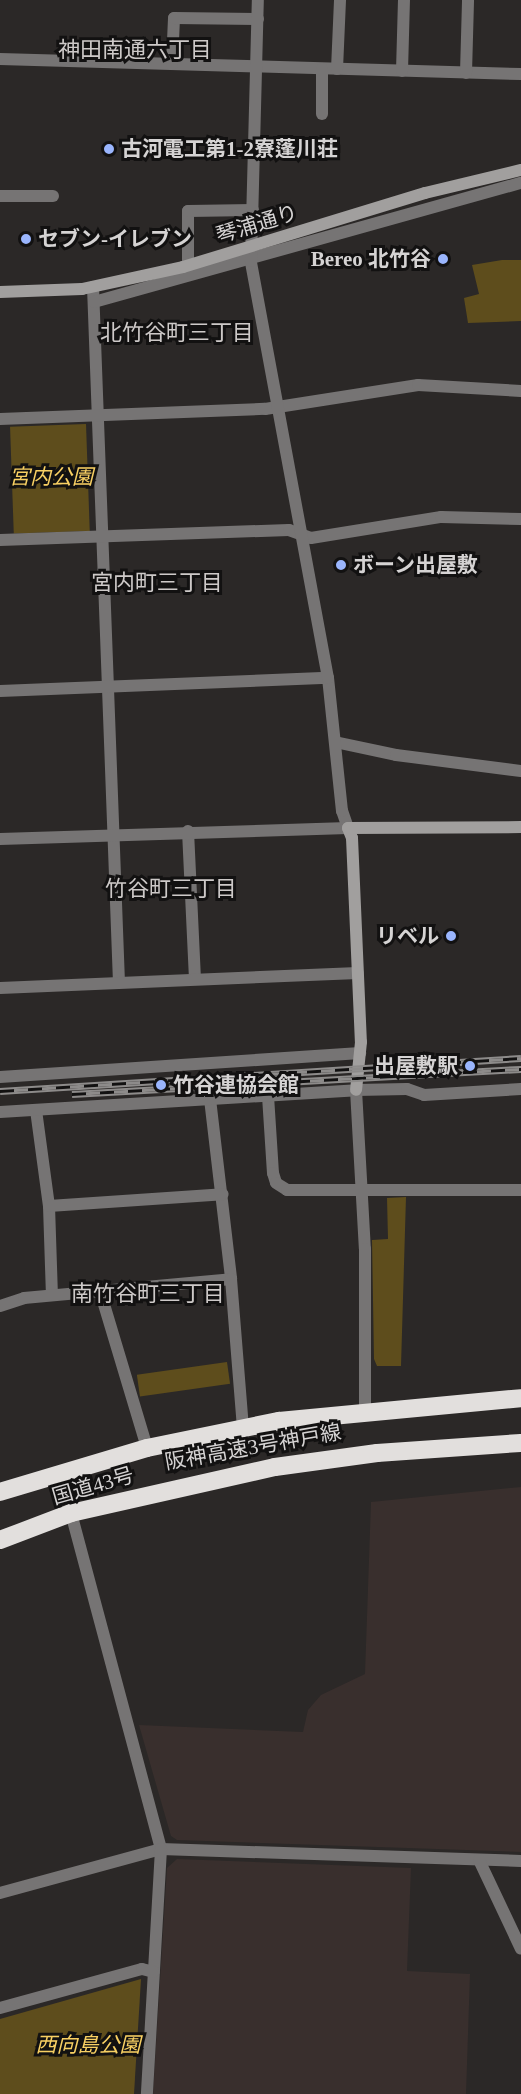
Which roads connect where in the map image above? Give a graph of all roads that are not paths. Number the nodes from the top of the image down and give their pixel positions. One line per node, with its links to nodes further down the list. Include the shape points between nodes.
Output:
1 (258, 0): 5 (street)
2 (340, 0): 10 (street)
3 (404, 0): 11 (street)
4 (468, 0): 12 (street)
5 (258, 20): 7 (street, via 174,18); 8 (street)
6 (0, 59): 7 (street)
7 (172, 64): 8 (street)
8 (257, 66): 9 (street); 19 (street)
9 (322, 69): 10 (street); 14 (street)
10 (337, 69): 11 (street)
11 (402, 71): 12 (street)
12 (466, 73): 13 (street)
13 (521, 74)
14 (322, 114)
15 (521, 170): 20 (street, 琴浦通り, via 394,202)
16 (521, 183): 21 (street, via 436,204)
17 (0, 195): 18 (street)
18 (53, 196)
19 (253, 210): 20 (street); 22 (street, via 188,211)
20 (252, 247): 21 (street); 22 (street, 琴浦通り)
21 (251, 261): 25 (street); 27 (street)
22 (188, 265): 23 (street, 琴浦通り)
23 (93, 286): 24 (street, 琴浦通り); 25 (street)
24 (0, 292)
25 (94, 302): 28 (street)
26 (521, 391): 27 (street, via 410,386)
27 (278, 408): 28 (street); 31 (street)
28 (95, 415): 29 (street); 32 (street)
29 (0, 418)
30 (521, 519): 31 (street, via 441,517 311,538)
31 (303, 535): 32 (street, via 289,530); 34 (street)
32 (100, 537): 33 (street); 35 (street)
33 (0, 540)
34 (328, 678): 35 (street); 37 (street)
35 (106, 687): 36 (street); 42 (street)
36 (0, 691)
37 (335, 742): 38 (street, via 396,755); 40 (street, via 342,811)
38 (521, 771)
39 (521, 827): 40 (street)
40 (348, 828): 41 (street); 44 (street, via 352,838)
41 (188, 831): 42 (street); 45 (street)
42 (112, 834): 43 (street); 46 (street)
43 (0, 839)
44 (358, 973): 45 (street); 48 (street)
45 (195, 980): 46 (street)
46 (119, 982): 47 (street)
47 (0, 988)
48 (360, 1053): 49 (street); 51 (street)
49 (0, 1077)
50 (521, 1089): 51 (street, via 424,1095 407,1089)
51 (356, 1090): 52 (street); 56 (street)
52 (268, 1096): 53 (street); 56 (street, via 276,1183 287,1190)
53 (210, 1099): 54 (street); 58 (street)
54 (36, 1110): 55 (street); 59 (street)
55 (0, 1112)
56 (362, 1190): 57 (street); 65 (street)
57 (521, 1190)
58 (222, 1194): 59 (street); 60 (street)
59 (49, 1206): 62 (street)
60 (231, 1280): 61 (street); 67 (street)
61 (100, 1291): 62 (street); 69 (street)
62 (52, 1295): 63 (street)
63 (0, 1306)
64 (521, 1398): 65 (highway, 国道43号)
65 (364, 1410): 67 (highway, 国道43号)
66 (521, 1411): 71 (highway, 阪神高速3号神戸線, via 357,1419 286,1428 103,1467)
67 (243, 1428): 69 (highway, 国道43号)
68 (521, 1442): 72 (highway, 国道43号, via 377,1453 275,1467); 73 (highway, 阪神高速3号神戸線, via 320,1456 222,1473 113,1497)
69 (147, 1448): 70 (highway, 国道43号)
70 (0, 1492)
71 (0, 1500)
72 (70, 1513): 74 (highway, 国道43号); 75 (street)
73 (0, 1533)
74 (0, 1540)
75 (161, 1849): 76 (street); 78 (street); 80 (street)
76 (478, 1860): 77 (street); 79 (street)
77 (521, 1861)
78 (0, 1893)
79 (521, 1949)
80 (154, 1972): 81 (street, via 142,1969); 82 (street)
81 (0, 2008)
82 (147, 2094)

